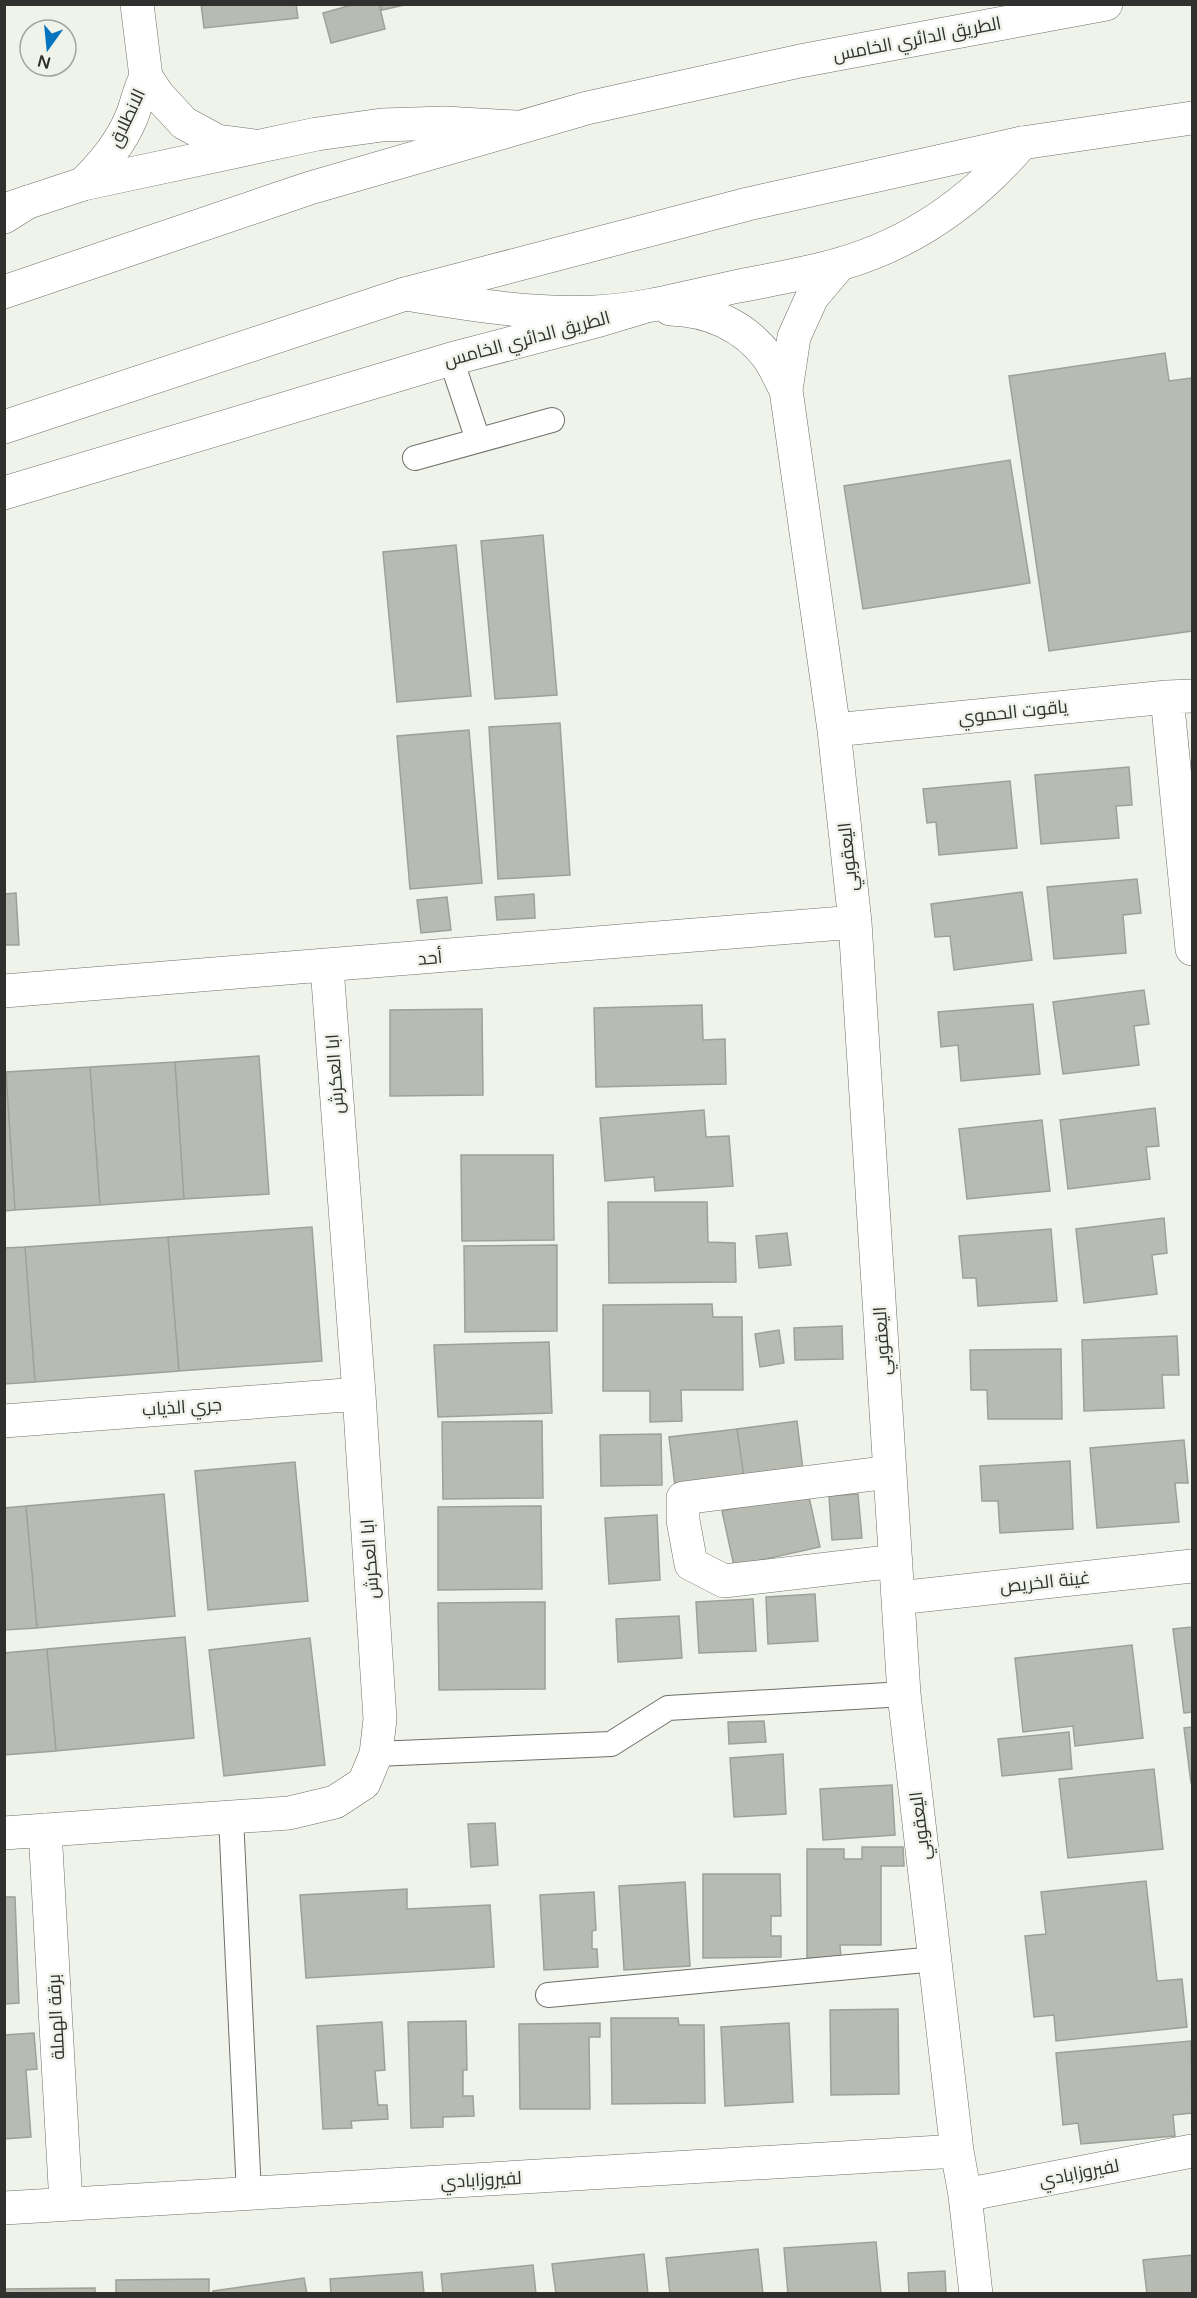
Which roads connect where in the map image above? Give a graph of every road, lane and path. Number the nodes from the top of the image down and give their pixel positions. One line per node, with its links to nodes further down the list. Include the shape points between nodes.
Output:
1 (137, 4): 3 (street, الانطلاق)
2 (1106, 4): 5 (street, الطريق الدائري الخامس, via 801,61)
3 (146, 77): 7 (street, الانطلاق, via 184,123 217,141); 8 (street, الانطلاق, via 120,141)
4 (1192, 118): 6 (street)
5 (518, 127): 7 (street, الطريق الدائري الخامس, via 382,125); 11 (street, الطريق الدائري الخامس, via 310,188)
6 (1022, 143): 10 (street, الطريق الدائري الخامس, via 1000,169 949,213 881,250); 12 (street, via 748,204)
7 (254, 146): 8 (street, الطريق الدائري الخامس)
8 (83, 184): 9 (street, الطريق الدائري الخامس)
9 (12, 210)
10 (839, 265): 13 (street, الطريق الدائري الخامس); 15 (street, اليعقوبي, via 812,297 794,337)
11 (4, 292)
12 (405, 294): 13 (street, via 508,309 595,312); 17 (street)
13 (640, 308): 14 (street, الطريق الدائري الخامس); 15 (street, اليعقوبي, via 692,309 721,318 745,333 767,356)
14 (451, 359): 18 (lane); 20 (street, الطريق الدائري الخامس)
15 (786, 390): 22 (street, اليعقوبي)
16 (552, 420): 18 (lane)
17 (4, 427)
18 (478, 440): 19 (lane)
19 (415, 458)
20 (4, 493)
21 (1180, 697): 22 (street, ياقوت الحموي); 24 (street)
22 (834, 730): 23 (street, اليعقوبي)
23 (855, 922): 25 (street, أحد); 29 (street, اليعقوبي)
24 (1192, 949)
25 (327, 966): 26 (street, أحد); 27 (street, ابا العكرش)
26 (4, 991)
27 (359, 1394): 28 (street, جري الذياب); 34 (street, ابا العكرش, via 380,1719)
28 (4, 1421)
29 (890, 1472): 30 (street, اليعقوبي); 30 (street, via 683,1498 683,1520 691,1564 724,1581)
30 (896, 1561): 32 (street, اليعقوبي)
31 (1192, 1566): 32 (street, غينة الخريص)
32 (898, 1598): 33 (street, اليعقوبي)
33 (904, 1694): 34 (lane, via 668,1708 611,1743); 38 (street, اليعقوبي)
34 (376, 1754): 35 (street, ابا العكرش, via 363,1783 335,1802 289,1813)
35 (231, 1817): 36 (street, ابا العكرش); 42 (lane)
36 (45, 1830): 37 (street, ابا العكرش); 44 (street, برقة الهملة)
37 (4, 1833)
38 (936, 1959): 39 (lane); 40 (street, اليعقوبي)
39 (548, 1995)
40 (957, 2151): 42 (street, لفيروزابادي); 43 (street, اليعقوبي)
41 (1192, 2151): 43 (street, لفيروزابادي)
42 (249, 2193): 44 (street, لفيروزابادي)
43 (965, 2195): 46 (street, اليعقوبي)
44 (66, 2205): 45 (street, لفيروزابادي)
45 (4, 2208)
46 (976, 2294)

